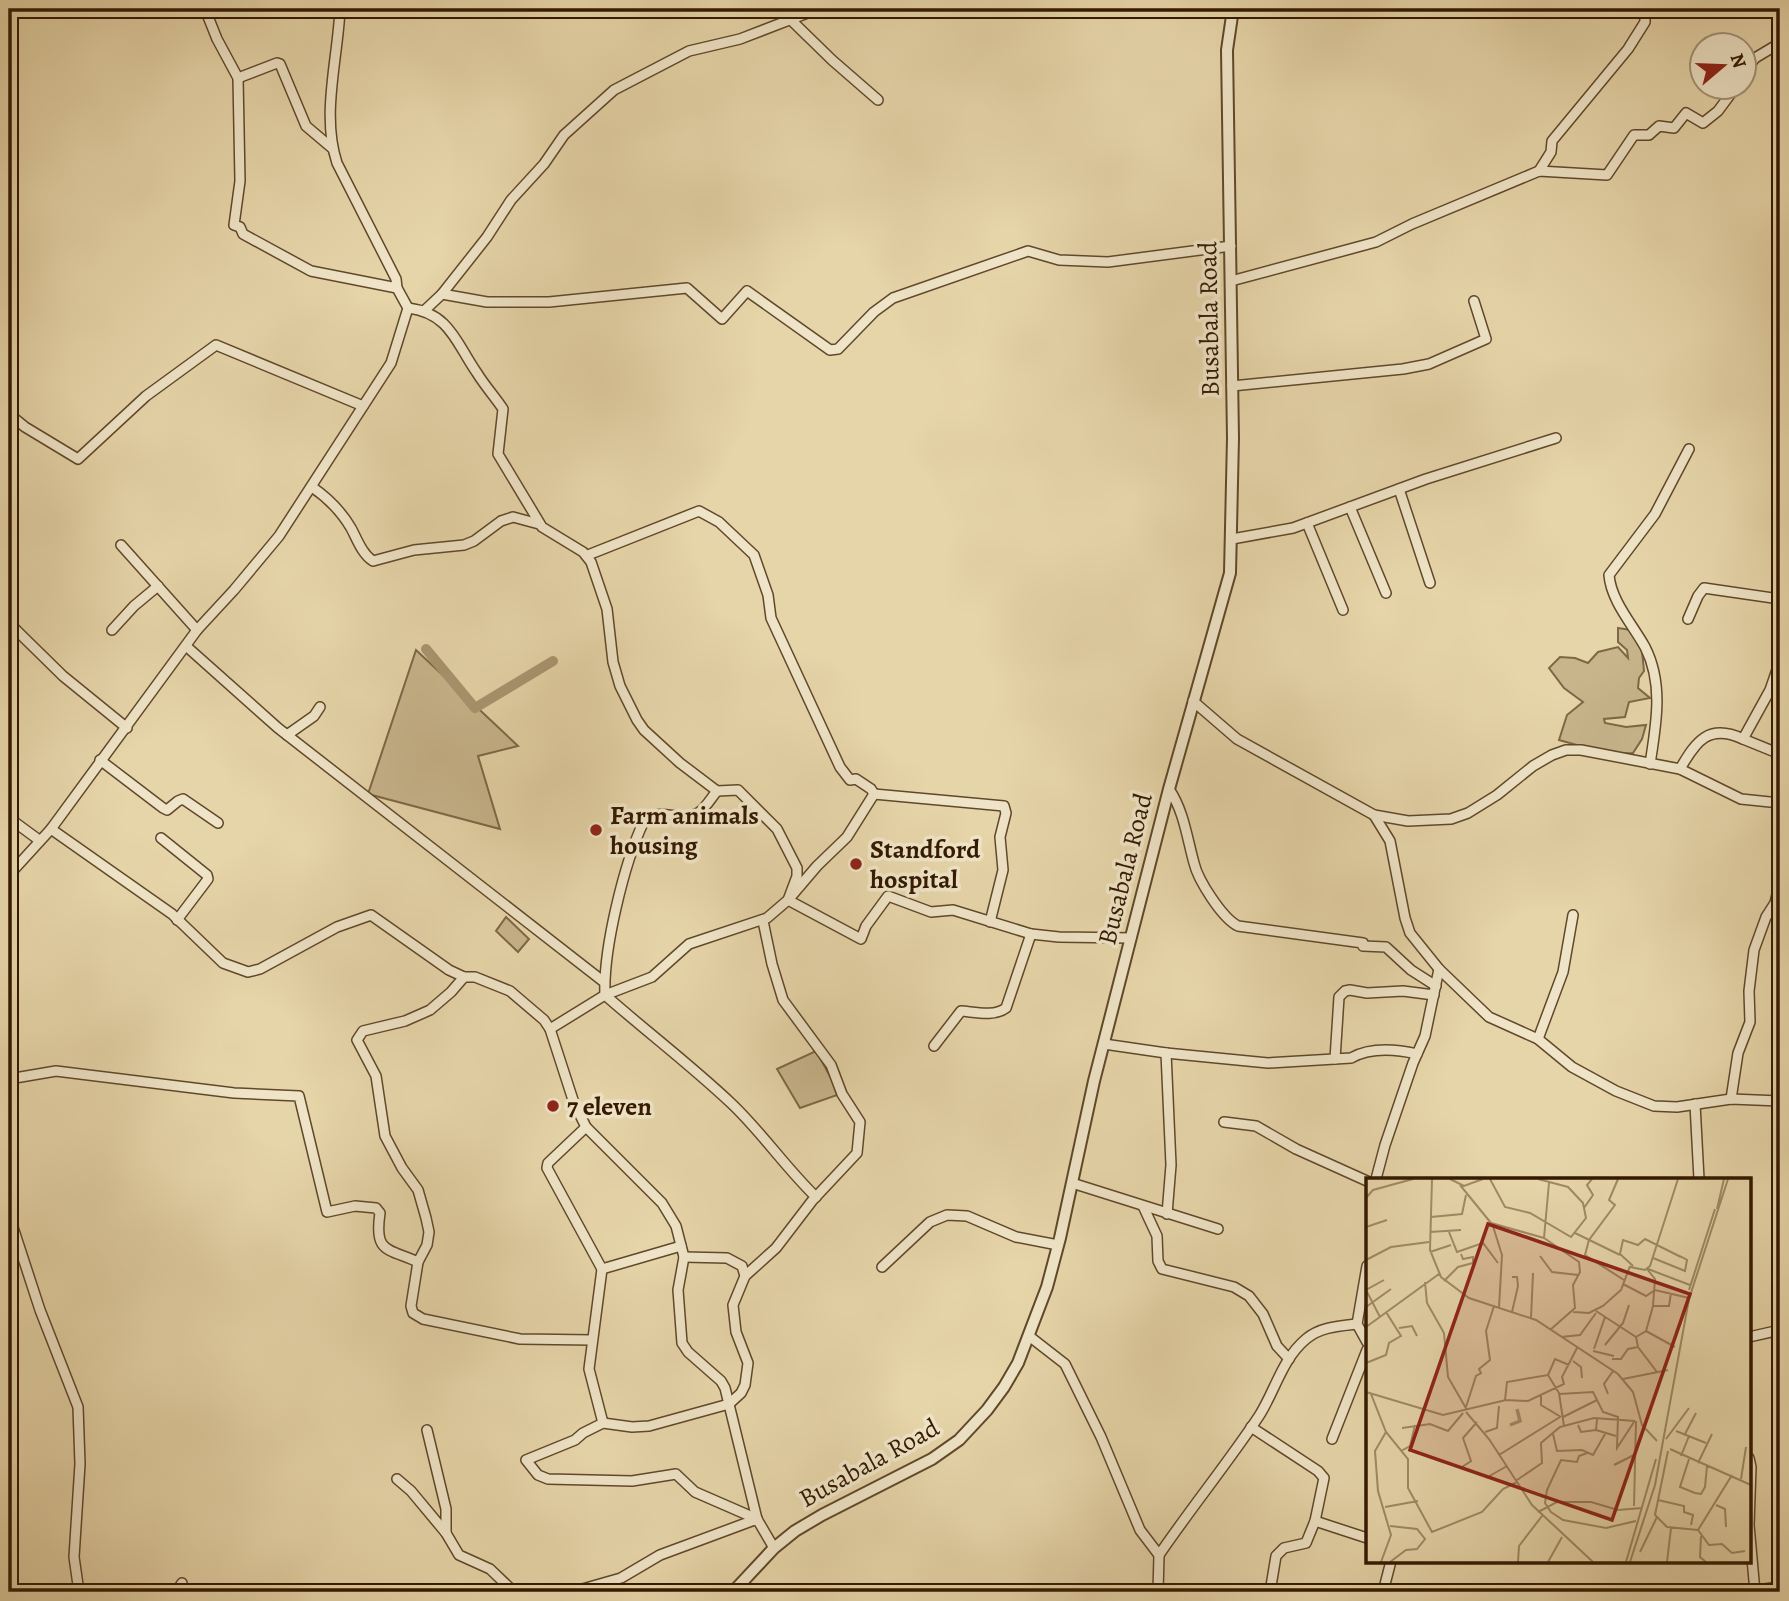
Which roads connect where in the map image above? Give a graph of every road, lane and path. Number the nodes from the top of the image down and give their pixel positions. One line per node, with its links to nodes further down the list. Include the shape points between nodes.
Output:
1 (205, 9): 9 (street)
2 (340, 9): 12 (street)
3 (818, 9): 6 (street)
4 (1233, 9): 14 (street, Busabala Road, via 1227,50)
5 (1637, 9): 13 (street, via 1645,17 1639,33 1552,141)
6 (791, 20): 10 (street); 17 (street, via 689,51 614,90 564,135)
7 (1780, 43): 8 (street)
8 (1758, 56)
9 (239, 78): 12 (street, via 280,64 306,126); 16 (street, via 240,181 234,225 311,271)
10 (878, 100)
11 (1725, 102): 13 (street, via 1703,123 1686,113 1674,128 1660,126 1649,135 1634,135 1607,175)
12 (332, 148): 16 (street)
13 (1539, 171): 15 (street, via 1376,242)
14 (1231, 246): 15 (street, Busabala Road); 17 (street, via 1108,262 1059,260 1028,251 893,298 833,350 747,291 722,319 687,288 549,302 487,302)
15 (1231, 281): 21 (street, Busabala Road)
16 (397, 288): 19 (street)
17 (442, 294): 20 (street)
18 (1474, 301): 21 (street, via 1486,339 1429,364)
19 (408, 308): 20 (street); 22 (street, via 391,363)
20 (425, 310): 30 (street, via 453,331 503,409 498,454)
21 (1232, 386): 31 (street, Busabala Road)
22 (363, 406): 23 (street, via 216,345 153,390 78,459); 26 (street)
23 (9, 414)
24 (1556, 438): 27 (street)
25 (1689, 449): 52 (street, via 1655,514 1609,575 1654,670 1658,701)
26 (312, 487): 30 (street, via 344,516 373,561 414,550 464,545 513,517); 42 (street, via 279,536)
27 (1399, 489): 28 (street); 34 (street)
28 (1350, 508): 29 (street); 36 (street)
29 (1307, 523): 31 (street); 38 (street)
30 (540, 525): 33 (street)
31 (1232, 539): 45 (street, Busabala Road, via 1230,573)
32 (121, 545): 35 (street)
33 (588, 555): 55 (street, via 607,609 613,662 631,712 644,730); 56 (street, via 699,511 719,522 756,559 771,618 840,767 850,780 863,783)
34 (1430, 583)
35 (158, 586): 41 (street); 42 (street)
36 (1386, 593)
37 (1780, 599): 39 (street, via 1704,588)
38 (1343, 610)
39 (1688, 619)
40 (9, 623): 47 (street, via 63,676)
41 (112, 630)
42 (197, 630): 43 (street)
43 (186, 646): 47 (street); 48 (street)
44 (1780, 661): 49 (street)
45 (1193, 701): 54 (street, Busabala Road); 58 (street, via 1237,739)
46 (320, 707): 48 (street)
47 (127, 728): 51 (street)
48 (287, 735): 75 (street)
49 (1743, 739): 50 (street); 53 (street, via 1724,733 1706,736)
50 (1780, 754)
51 (100, 761): 60 (street, via 163,808 183,799); 61 (street)
52 (1650, 764): 53 (street); 58 (street, via 1566,750 1533,766 1458,817 1421,822)
53 (1680, 769): 57 (street, via 1741,799)
54 (1169, 789): 72 (street, Busabala Road); 76 (street, via 1179,807 1194,865 1232,923 1386,947)
55 (717, 791): 66 (street, via 738,790 777,829 797,867); 75 (street, via 697,813 686,817 659,814 644,821 617,907)
56 (874, 794): 66 (street, via 847,837); 70 (street, via 1004,806 1000,837 1003,870)
57 (1780, 803)
58 (1374, 815): 73 (street, via 1390,841 1406,925)
59 (9, 818): 63 (street)
60 (218, 823)
61 (51, 829): 63 (street); 68 (street)
62 (160, 838): 68 (street, via 208,879)
63 (39, 840): 64 (street)
64 (9, 875)
65 (1780, 881): 86 (street, via 1754,950 1750,1022 1738,1053)
66 (788, 901): 69 (street); 70 (street, via 861,939 888,896 931,912 953,910)
67 (1573, 915): 79 (street, via 1563,972)
68 (177, 920): 74 (street, via 223,963 247,972 371,915)
69 (763, 921): 77 (street, via 689,944 652,976); 95 (street, via 783,1000 831,1065 860,1122 856,1153)
70 (990, 922): 71 (street)
71 (1031, 934): 72 (street); 81 (street, via 1006,1008 994,1013 961,1011)
72 (1131, 938): 80 (street, Busabala Road)
73 (1439, 969): 76 (street); 79 (street, via 1489,1017)
74 (464, 977): 78 (street, via 510,991); 103 (street, via 430,1010 363,1031 356,1041 375,1072 385,1136 422,1204 429,1232)
75 (604, 982): 77 (street)
76 (1435, 991): 83 (street); 84 (street, via 1342,993)
77 (605, 995): 78 (street); 95 (street, via 732,1104)
78 (550, 1029): 90 (street)
79 (1538, 1039): 88 (street, via 1572,1067 1636,1100 1667,1107)
80 (1104, 1044): 82 (street); 94 (street, Busabala Road)
81 (933, 1045)
82 (1166, 1053): 84 (street, via 1268,1063); 97 (street, via 1171,1165)
83 (1417, 1054): 84 (street, via 1396,1049); 91 (street)
84 (1335, 1059)
85 (9, 1079): 103 (street, via 56,1071 234,1093 299,1096 327,1212 355,1206 376,1208 380,1213 378,1238 385,1249)
86 (1731, 1099): 87 (street); 88 (street)
87 (1780, 1101)
88 (1695, 1104): 92 (street)
89 (1224, 1122): 93 (street, via 1256,1126)
90 (586, 1127): 101 (street, via 662,1203 676,1226); 105 (street, via 547,1168)
91 (1376, 1178)
92 (1699, 1178)
93 (1366, 1181)
94 (1072, 1183): 96 (street); 100 (street, Busabala Road)
95 (816, 1198): 107 (street, via 776,1248)
96 (1143, 1206): 97 (street); 115 (street, via 1157,1236 1162,1269 1234,1287 1249,1296)
97 (1167, 1214): 99 (street)
98 (9, 1215): 133 (street, via 78,1407 80,1464 74,1557)
99 (1218, 1229)
100 (1058, 1245): 104 (street, via 1016,1237 967,1216 947,1215 930,1223); 110 (street, Busabala Road)
101 (681, 1246): 102 (street); 105 (street)
102 (684, 1257): 107 (street, via 727,1258 742,1266); 116 (street, via 678,1290 682,1343 721,1381)
103 (418, 1262): 112 (street, via 411,1306 422,1319 520,1339)
104 (882, 1267)
105 (602, 1269): 112 (street)
106 (1366, 1272): 108 (street)
107 (745, 1276): 116 (street, via 733,1305 747,1376 741,1393)
108 (1357, 1324): 113 (street); 115 (street, via 1324,1329)
109 (1780, 1330): 111 (street)
110 (1030, 1336): 127 (street, Busabala Road, via 1004,1387 959,1440 932,1459 822,1515); 128 (street, via 1065,1364 1140,1530)
111 (1750, 1337)
112 (592, 1340): 117 (street, via 589,1377)
113 (1366, 1340)
114 (1366, 1353): 120 (street)
115 (1289, 1359): 118 (street)
116 (729, 1404): 117 (street, via 644,1427); 122 (street)
117 (603, 1423): 122 (street, via 526,1460 538,1475 548,1479 632,1481 676,1475 695,1492)
118 (1251, 1427): 123 (street, via 1322,1475); 128 (street)
119 (427, 1430): 124 (street, via 446,1509)
120 (1332, 1439)
121 (397, 1479): 124 (street)
122 (757, 1519): 127 (street); 136 (street, via 660,1555 621,1578)
123 (1315, 1521): 126 (street); 139 (street, via 1306,1543 1284,1548 1276,1556)
124 (446, 1533): 135 (street, via 459,1555 490,1569)
125 (1750, 1534): 132 (street)
126 (1366, 1538)
127 (774, 1548): 137 (street, Busabala Road)
128 (1160, 1555): 138 (street)
129 (1391, 1562): 140 (street)
130 (182, 1583): 134 (street)
131 (1780, 1587): 132 (street)
132 (1756, 1591)
133 (79, 1592)
134 (176, 1592)
135 (514, 1592)
136 (572, 1592)
137 (733, 1592)
138 (1158, 1592)
139 (1270, 1592)
140 (1383, 1592)

